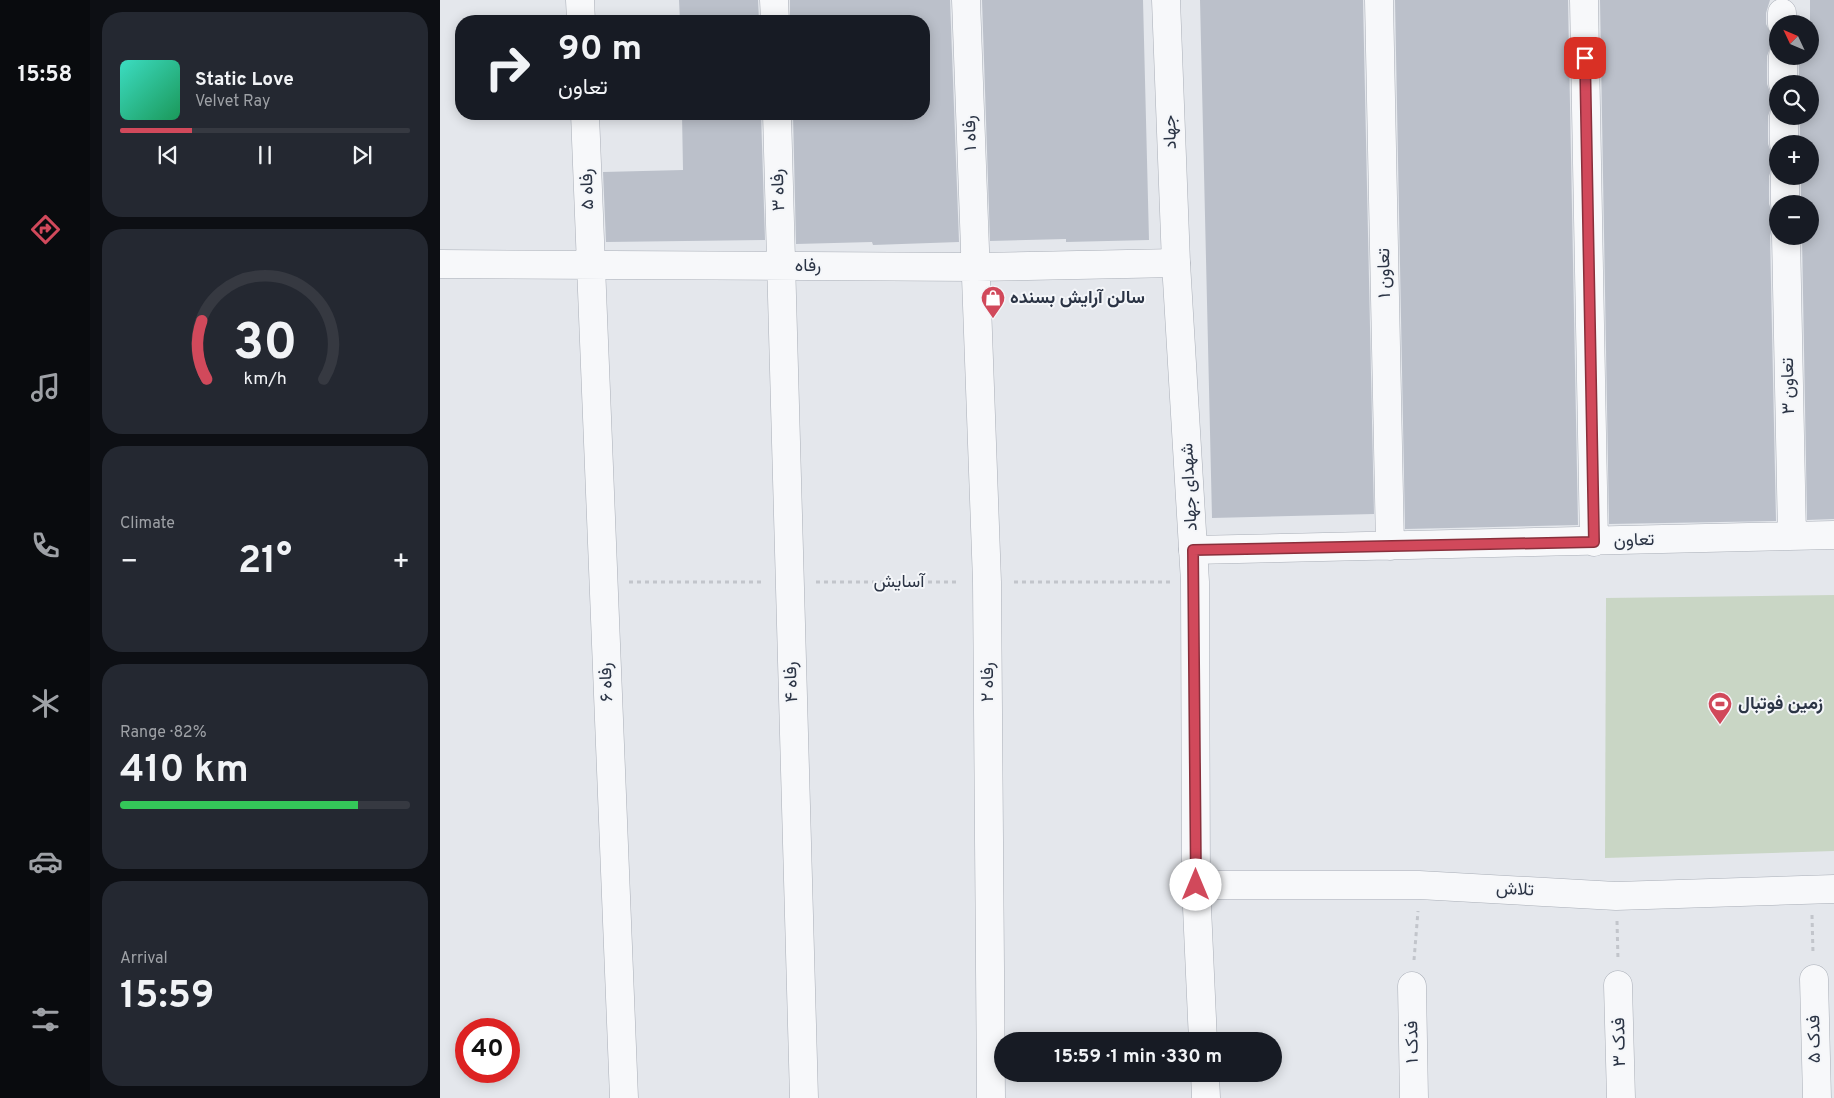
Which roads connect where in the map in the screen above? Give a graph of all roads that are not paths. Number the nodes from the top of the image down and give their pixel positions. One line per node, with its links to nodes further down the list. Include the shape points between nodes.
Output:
1 (580, 0): 7 (street)
2 (774, 0): 8 (street)
3 (966, 0): 16 (street, رفاه ۱)
4 (1166, 0): 12 (street, جهاد)
5 (1379, 0): 20 (street, تعاون ۱)
6 (1584, 0): 19 (street)
7 (581, 15)
8 (774, 15)
9 (585, 120): 14 (street, رفاه ۵)
10 (777, 120): 15 (street, رفاه ۳)
11 (1786, 245): 18 (street, تعاون ۳)
12 (1176, 263): 16 (street, رفاه); 21 (street, شهدای جهاد)
13 (440, 264): 14 (street, رفاه)
14 (590, 265): 15 (street, رفاه); 29 (street, رفاه ۶)
15 (782, 266): 16 (street, رفاه); 30 (street, رفاه ۴)
16 (976, 267): 31 (street, رفاه ۲, via 987,582)
17 (1834, 535): 18 (street, تعاون)
18 (1792, 536): 19 (street, تعاون)
19 (1594, 542): 20 (street, تعاون)
20 (1390, 546): 21 (street, تعاون)
21 (1193, 550): 22 (street, شهدای جهاد)
22 (1196, 885): 23 (street, تلاش, via 1420,886 1616,896); 27 (street, شهدای جهاد)
23 (1823, 890)
24 (1814, 979): 35 (street, فدک ۵)
25 (1618, 985): 34 (street, فدک ۳)
26 (1412, 986): 33 (street, فدک ۱)
27 (1203, 1032)
28 (1205, 1082): 32 (street)
29 (624, 1098)
30 (804, 1098)
31 (991, 1098)
32 (1206, 1098)
33 (1414, 1098)
34 (1621, 1098)
35 (1817, 1098)

